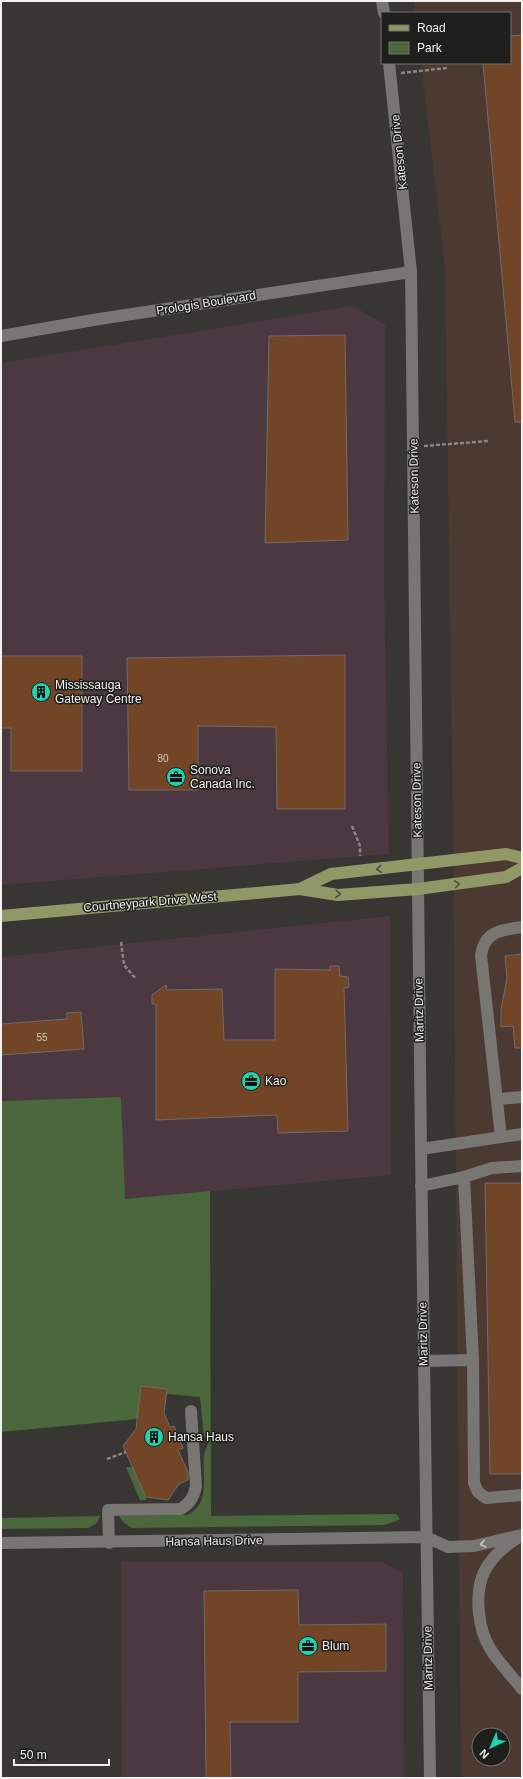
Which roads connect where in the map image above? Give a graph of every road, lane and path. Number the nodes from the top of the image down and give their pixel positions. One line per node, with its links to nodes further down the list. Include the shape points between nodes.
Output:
1 (382, 1): 2 (street)
2 (384, 12)
3 (390, 68): 4 (path); 5 (street, Kateson Drive)
4 (447, 68)
5 (411, 272): 6 (street, Prologis Boulevard); 8 (street, Kateson Drive)
6 (1, 336)
7 (488, 441): 8 (path)
8 (413, 447): 12 (street, Kateson Drive)
9 (352, 826): 10 (path, via 360,846)
10 (360, 856)
11 (522, 858): 12 (main road, Courtneypark Drive West, via 506,854)
12 (418, 864): 14 (main road, Courtneypark Drive West, one-way to 14, via 332,874); 15 (street, Kateson Drive)
13 (522, 868): 15 (main road, Courtneypark Drive West, one-way to 13, via 506,877)
14 (300, 889): 15 (main road, Courtneypark Drive West, one-way to 15, via 338,895); 16 (main road, Courtneypark Drive West)
15 (418, 889): 24 (street, Maritz Drive)
16 (1, 916)
17 (522, 927): 21 (street, via 494,933 482,948)
18 (121, 942): 19 (path, via 124,965)
19 (136, 979)
20 (522, 1096): 21 (street)
21 (497, 1099): 23 (street)
22 (522, 1134): 23 (street)
23 (501, 1137): 24 (street)
24 (421, 1149): 27 (street, Maritz Drive)
25 (522, 1166): 26 (street, via 492,1168)
26 (464, 1176): 27 (street); 28 (street)
27 (421, 1186): 29 (street, Maritz Drive)
28 (473, 1360): 29 (street); 33 (street, via 474,1483 478,1492 486,1498)
29 (424, 1361): 35 (street, Maritz Drive)
30 (191, 1411): 37 (street, via 196,1486 194,1496 182,1509 108,1510)
31 (126, 1452): 32 (path)
32 (107, 1459)
33 (522, 1495)
34 (521, 1535): 35 (street, one-way to 35, via 474,1546 448,1547); 38 (street, via 493,1558 484,1573 479,1610 484,1635 492,1650)
35 (426, 1537): 37 (street, Hansa Haus Drive); 39 (street, Maritz Drive)
36 (1, 1543): 37 (street, Hansa Haus Drive)
37 (109, 1543)
38 (522, 1689)
39 (430, 1778)

